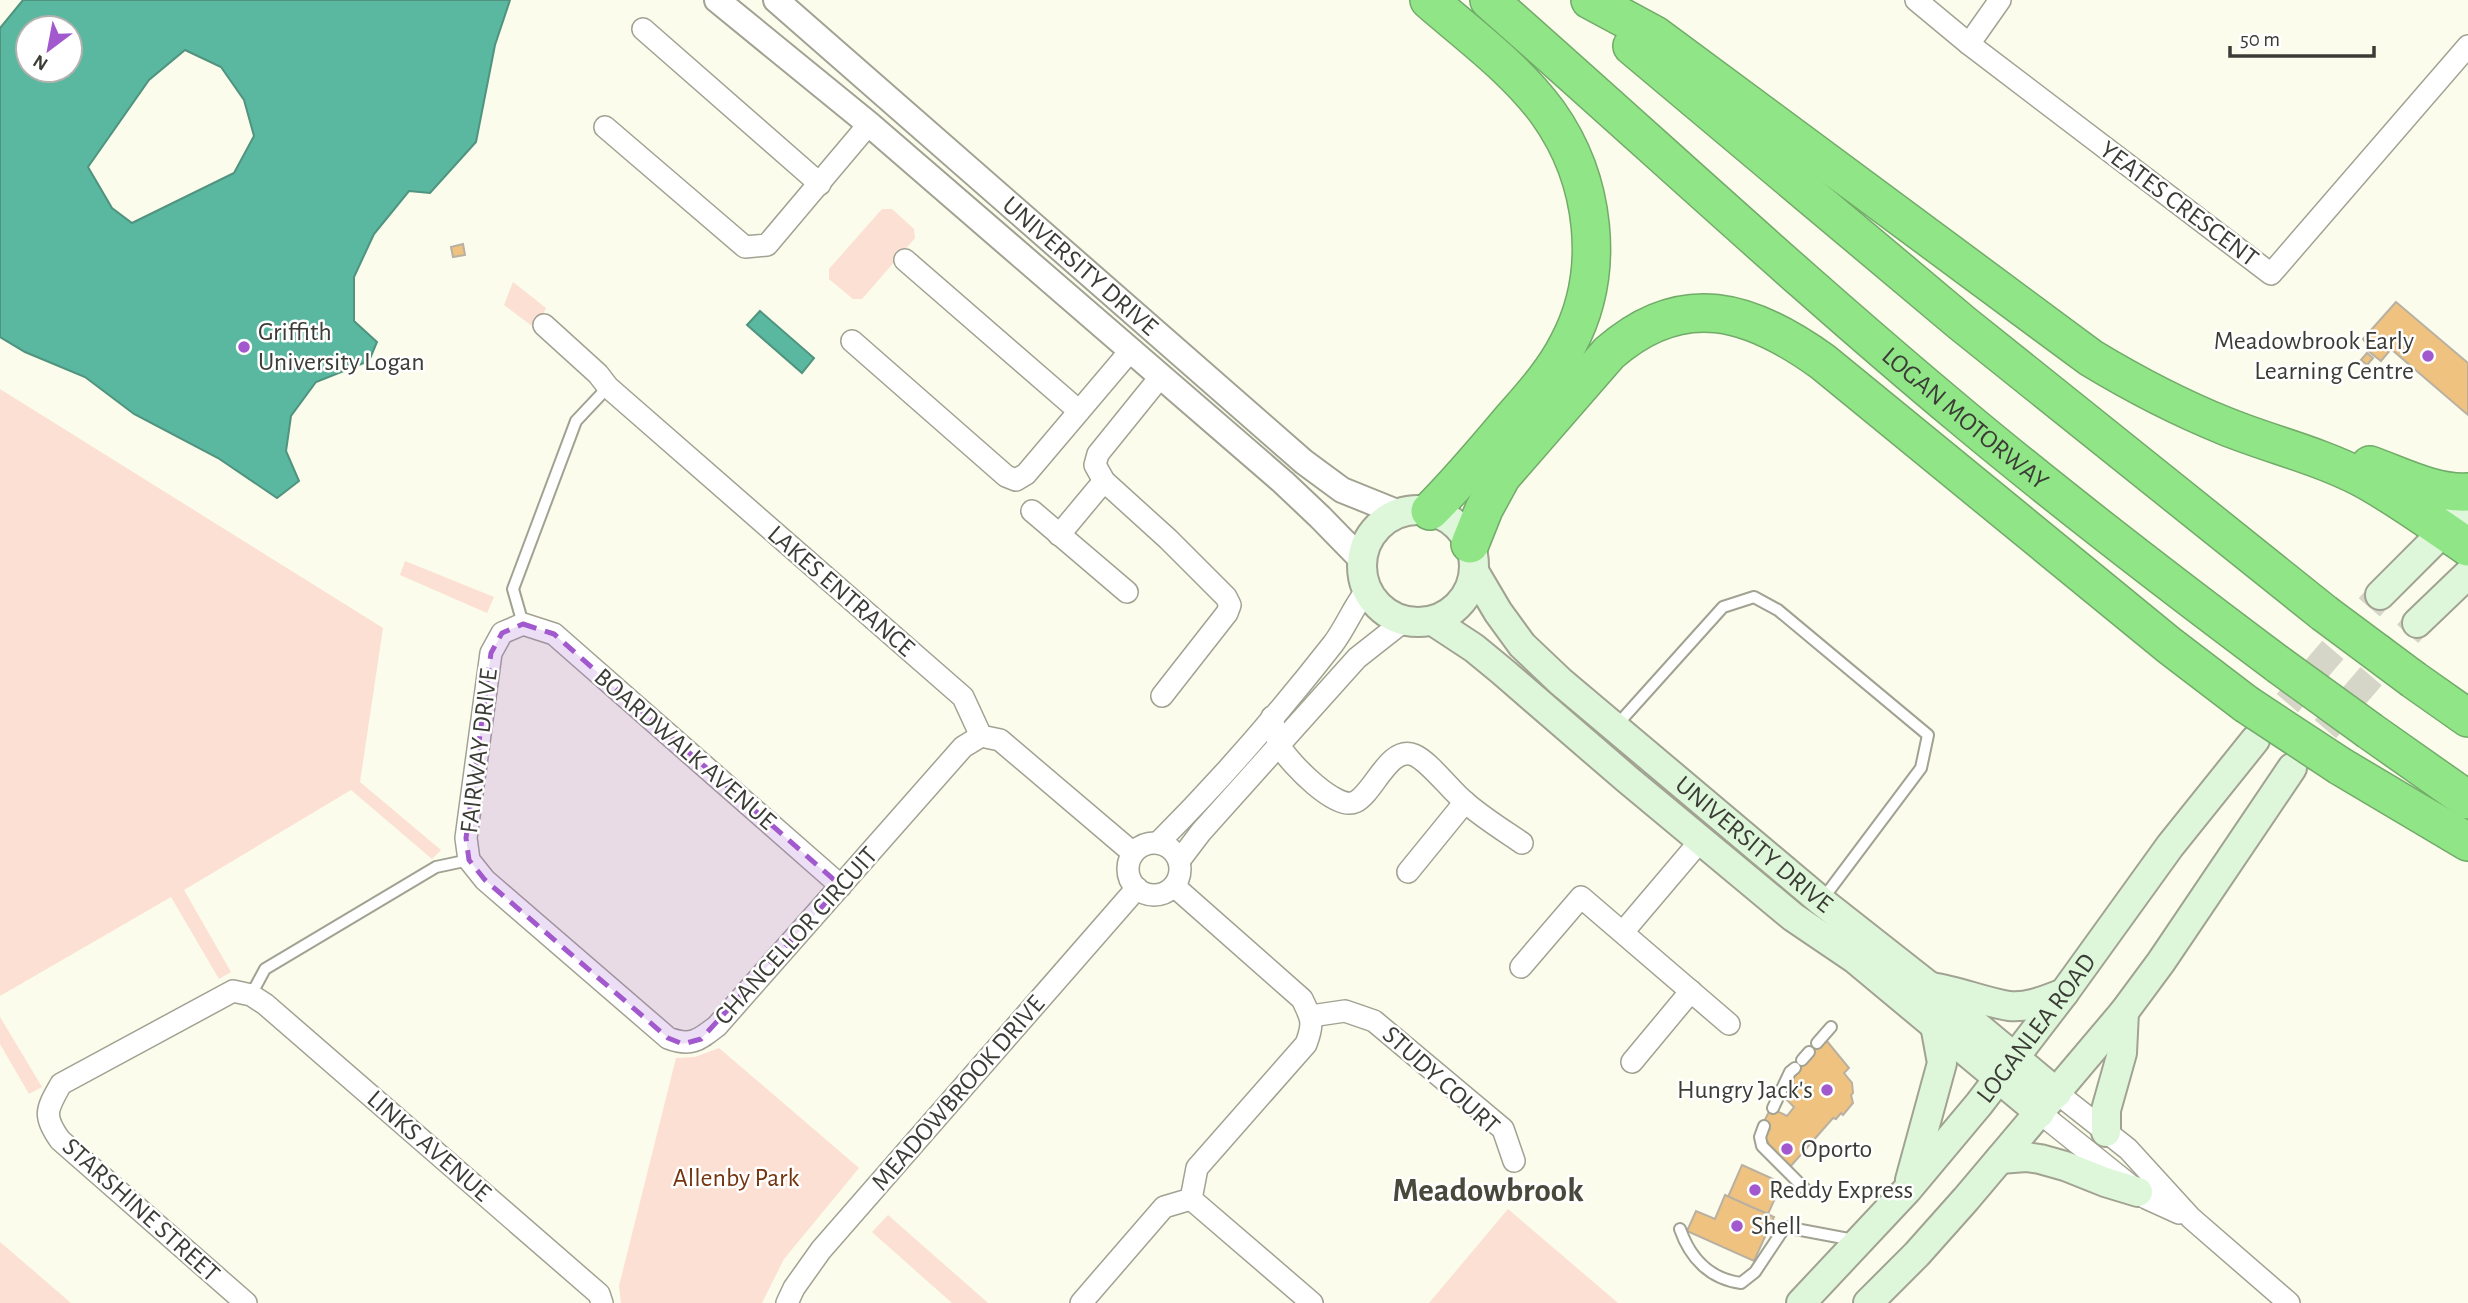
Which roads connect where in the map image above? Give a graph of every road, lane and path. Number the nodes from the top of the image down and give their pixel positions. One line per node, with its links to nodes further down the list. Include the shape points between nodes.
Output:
1 (716, 0): 13 (street, UNIVERSITY DRIVE)
2 (739, 0): 13 (street, UNIVERSITY DRIVE)
3 (776, 0): 28 (street, UNIVERSITY DRIVE, via 1304,462 1342,490)
4 (1429, 0): 28 (highway, via 1530,91 1563,136 1585,193 1591,252 1581,313 1556,364 1474,464)
5 (1489, 0): 49 (highway, LOGAN MOTORWAY, bridge, via 1760,242 2072,507 2279,665)
6 (1578, 0): 43 (highway, bridge, via 1962,323 2324,613)
7 (1590, 0): 24 (highway, via 1655,35 2091,358 2204,417)
8 (1916, 0): 11 (street, YEATES CRESCENT)
9 (2000, 0): 11 (street)
10 (643, 29): 16 (street)
11 (1969, 44): 12 (street, YEATES CRESCENT, via 2272,274)
12 (2468, 47)
13 (788, 59): 14 (street, UNIVERSITY DRIVE)
14 (869, 124): 16 (street); 20 (street, UNIVERSITY DRIVE)
15 (605, 127): 16 (street, via 745,247 767,245)
16 (821, 184)
17 (905, 260): 23 (street)
18 (544, 325): 22 (street, LAKES ENTRANCE)
19 (852, 341): 23 (street, via 1006,477 1016,480 1026,474)
20 (1131, 350): 21 (street, UNIVERSITY DRIVE); 23 (street)
21 (1161, 376): 25 (street, via 1097,454 1095,465); 32 (street, UNIVERSITY DRIVE, via 1293,491)
22 (608, 387): 40 (lane, via 576,421 513,589); 45 (street, LAKES ENTRANCE, via 963,697)
23 (1079, 411)
24 (2338, 467): 26 (highway, via 2367,464 2440,489); 29 (highway)
25 (1104, 481): 30 (street); 41 (street, via 1168,539 1230,606)
26 (2468, 492)
27 (1032, 511): 30 (street)
28 (1415, 512): 31 (main road, via 1447,517 1461,529); 32 (main road, via 1385,520 1365,545)
29 (2460, 529): 36 (main road)
30 (1059, 535): 35 (street)
31 (1472, 559): 38 (main road, via 1470,589 1449,614); 44 (main road, UNIVERSITY DRIVE, via 1497,612 1522,645); 52 (highway, bridge, via 1484,509 1502,476 1609,353 1627,337 1658,321 1713,313 1734,316 1766,326 1823,362 2246,704)
32 (1362, 561): 34 (main road)
33 (2468, 573): 39 (main road)
34 (1367, 590): 37 (main road, via 1388,615); 42 (street, via 1333,644)
35 (1127, 593)
36 (2380, 595)
37 (1404, 621): 38 (main road); 47 (street, via 1357,658)
38 (1433, 621): 51 (main road, UNIVERSITY DRIVE, via 1474,648)
39 (2417, 623)
40 (523, 624): 56 (street, FAIRWAY DRIVE, via 502,634 491,653 466,838); 59 (street, BOARDWALK AVENUE, via 554,634)
41 (1162, 696)
42 (1272, 717): 47 (street); 53 (street)
43 (2468, 719)
44 (1614, 728): 62 (main road, UNIVERSITY DRIVE); 62 (lane, via 1723,607 1754,597 1779,610 1928,735 1921,768)
45 (981, 736): 55 (street, via 1000,740); 59 (street, CHANCELLOR CIRCUIT, via 963,747)
46 (2255, 740): 67 (main road, LOGANLEA ROAD, via 2170,846)
47 (1279, 746): 50 (street, via 1294,766 1344,804 1364,795 1394,758 1404,753 1416,755); 57 (street)
48 (2292, 768): 69 (main road, LOGANLEA ROAD)
49 (2468, 800)
50 (1465, 802): 54 (street); 58 (street)
51 (1701, 840): 63 (street); 72 (main road, UNIVERSITY DRIVE)
52 (2468, 842)
53 (1158, 843): 55 (street); 57 (street, via 1174,852)
54 (1522, 843)
55 (1133, 853): 61 (street, via 1128,869)
56 (469, 860): 59 (street, CHANCELLOR CIRCUIT, via 485,880 668,1038 683,1044 701,1039 718,1026); 68 (lane, FAIRWAY DRIVE, via 436,867 265,970)
57 (1179, 861): 60 (street, via 1179,879)
58 (1408, 872)
59 (841, 886)
60 (1174, 886): 61 (street, via 1153,895); 70 (street, via 1303,999)
61 (1137, 888): 91 (street, MEADOWBROOK DRIVE, via 821,1250)
62 (1821, 901): 65 (main road, UNIVERSITY DRIVE)
63 (1623, 932): 64 (street, via 1581,897); 66 (street)
64 (1521, 967)
65 (1929, 986): 67 (main road, via 2010,1006); 75 (main road, UNIVERSITY DRIVE)
66 (1691, 991): 71 (street); 74 (street)
67 (2064, 993): 75 (main road, LOGANLEA ROAD)
68 (251, 995): 89 (street, STARSHINE STREET, via 233,991 61,1084 47,1110 49,1124 60,1140); 90 (street, LINKS AVENUE, via 599,1294)
69 (2124, 1012): 76 (main road, LOGANLEA ROAD); 79 (main road, via 2122,1053 2106,1110)
70 (1311, 1016): 81 (street, STUDY COURT, via 1345,1011 1374,1021 1503,1129); 85 (street, via 1306,1044 1197,1168)
71 (1729, 1024)
72 (1935, 1025): 75 (main road, UNIVERSITY DRIVE); 83 (main road, via 1942,1063)
73 (1831, 1027): 77 (lane)
74 (1632, 1062)
75 (2007, 1068): 76 (main road, UNIVERSITY DRIVE); 83 (main road, LOGANLEA ROAD)
76 (2048, 1103): 79 (street); 80 (main road, LOGANLEA ROAD); 84 (street)
77 (1773, 1108)
78 (1764, 1126): 82 (lane, via 1762,1146)
79 (2106, 1132): 86 (street, via 2128,1149)
80 (2000, 1159): 84 (main road, via 2040,1159); 95 (main road, LOGANLEA ROAD)
81 (1514, 1161)
82 (1805, 1189)
83 (1907, 1190): 88 (main road, LOGANLEA ROAD)
84 (2138, 1192): 86 (street)
85 (1191, 1199): 92 (street, via 1164,1206); 93 (street)
86 (2191, 1218): 96 (street)
87 (1680, 1230): 88 (lane, via 1686,1249 1711,1274 1741,1283 1755,1272 1785,1227)
88 (1860, 1241): 94 (main road, LOGANLEA ROAD)
89 (246, 1303)
90 (602, 1303)
91 (787, 1303)
92 (1081, 1303)
93 (1312, 1303)
94 (1801, 1303)
95 (1868, 1303)
96 (2289, 1303)

